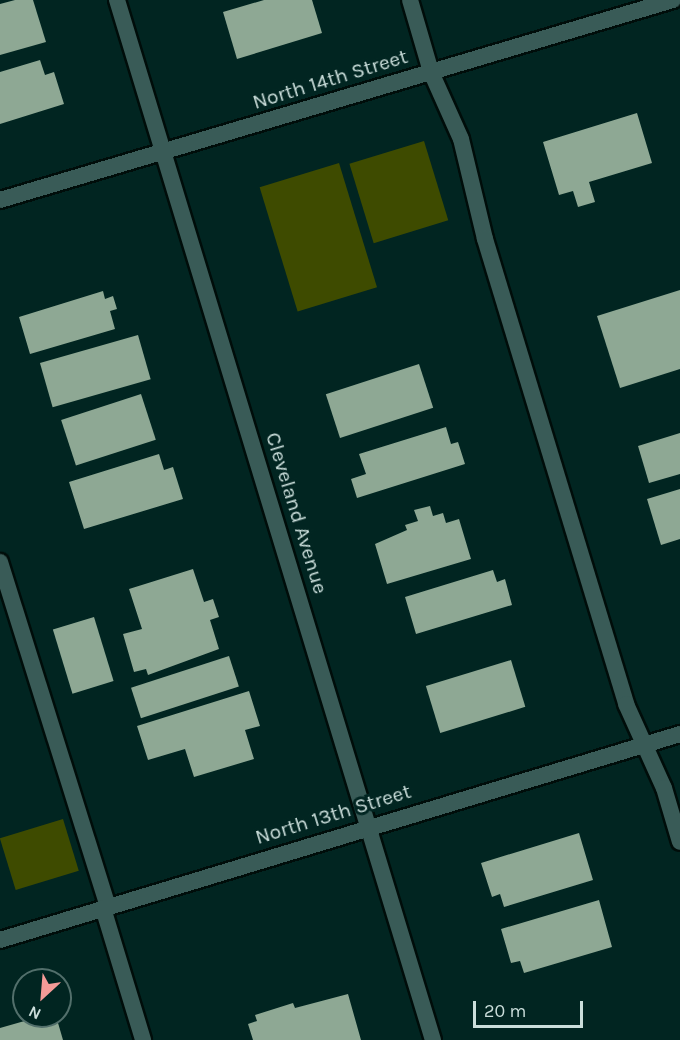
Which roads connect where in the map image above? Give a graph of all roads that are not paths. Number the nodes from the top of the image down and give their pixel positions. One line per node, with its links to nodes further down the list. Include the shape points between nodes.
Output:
1 (117, 0): 5 (street, Cleveland Avenue)
2 (410, 0): 4 (street)
3 (673, 0): 4 (street, North 14th Street)
4 (431, 72): 5 (street, North 14th Street); 9 (street, via 460,139 485,239 626,704)
5 (163, 152): 6 (street, North 14th Street); 10 (street, Cleveland Avenue)
6 (0, 200)
7 (0, 562): 12 (street)
8 (680, 734): 9 (street, North 13th Street)
9 (645, 746): 10 (street, North 13th Street); 11 (street)
10 (369, 826): 12 (street, North 13th Street); 15 (street, Cleveland Avenue)
11 (680, 842)
12 (105, 907): 13 (street, North 13th Street); 14 (street)
13 (0, 940)
14 (143, 1040)
15 (433, 1040)

